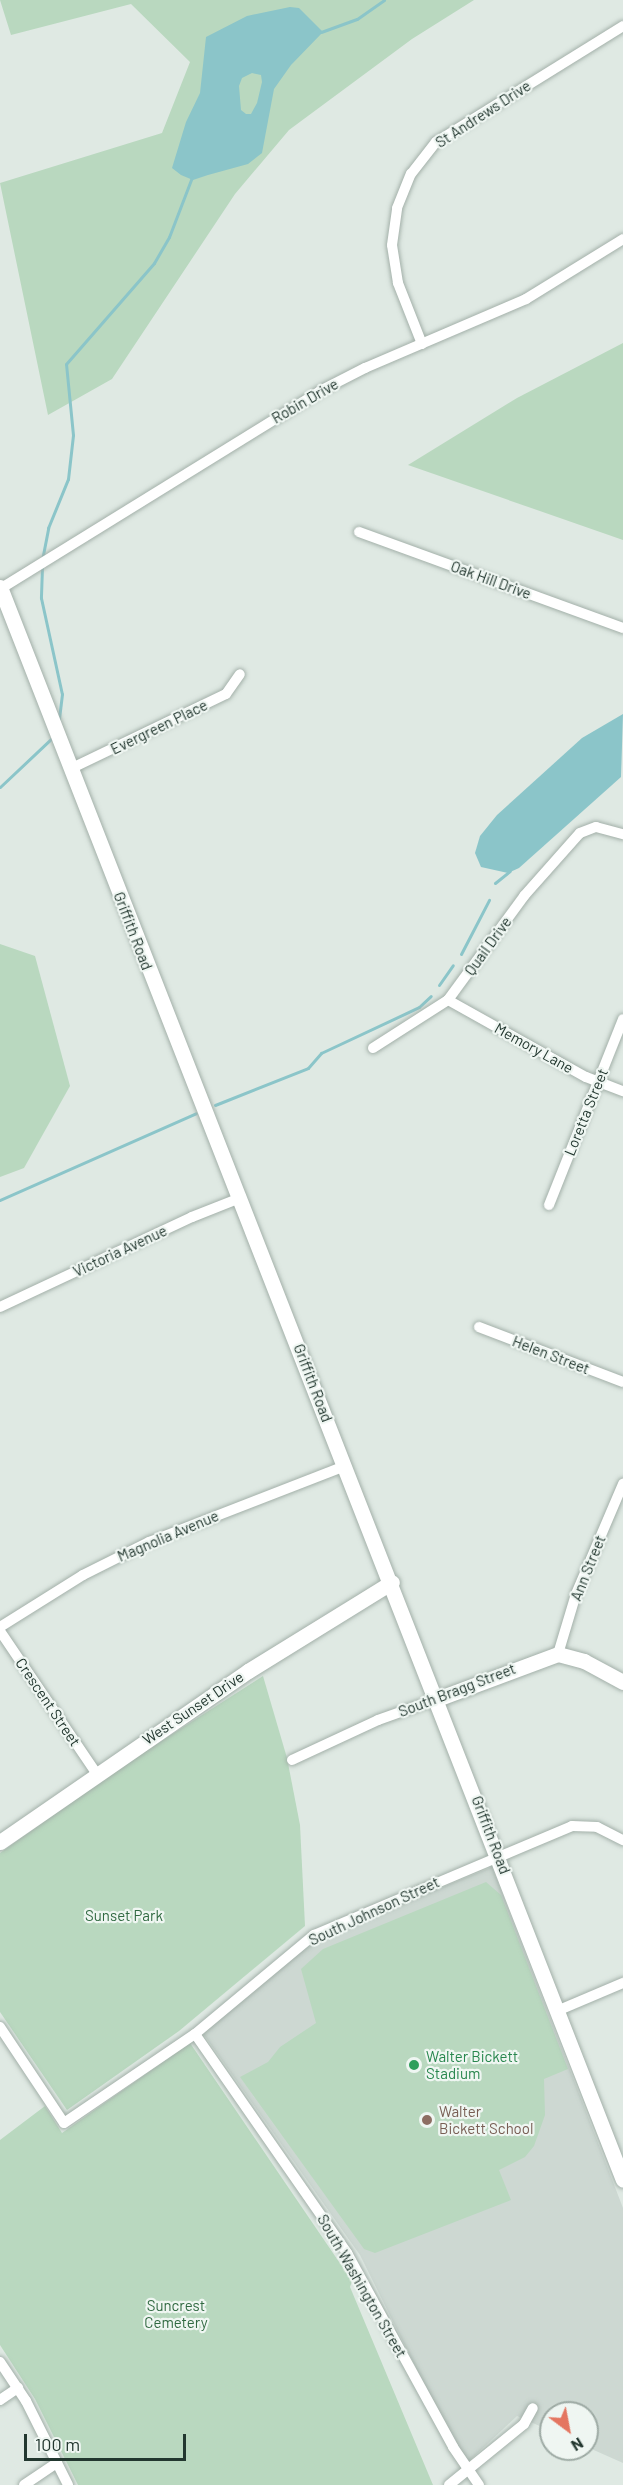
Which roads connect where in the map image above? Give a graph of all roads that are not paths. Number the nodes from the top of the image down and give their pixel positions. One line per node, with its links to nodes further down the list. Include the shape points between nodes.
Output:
1 (623, 26): 3 (street, St Andrews Drive, via 436,141 411,174 397,208 392,245 398,283)
2 (623, 239): 3 (street, Robin Drive, via 526,299)
3 (422, 344): 5 (street, Robin Drive, via 320,391)
4 (359, 532): 6 (street, Oak Hill Drive)
5 (0, 588): 8 (street, Griffith Road)
6 (623, 628)
7 (240, 674): 8 (street, Evergreen Place, via 226,694)
8 (70, 770): 15 (street, Griffith Road)
9 (623, 834): 10 (street, Quail Drive, via 612,828 590,828 572,840 524,896)
10 (448, 1000): 12 (street, Quail Drive); 13 (street, Memory Lane)
11 (623, 1019): 13 (street, Loretta Street)
12 (373, 1048)
13 (598, 1081): 14 (street, Memory Lane); 16 (street, Loretta Street)
14 (623, 1091)
15 (240, 1198): 17 (street, Victoria Avenue); 20 (street, Griffith Road)
16 (549, 1205)
17 (0, 1307)
18 (479, 1327): 19 (street, Helen Street)
19 (623, 1382)
20 (345, 1466): 22 (street, Griffith Road); 23 (street, Magnolia Avenue, via 149,1542 83,1575)
21 (623, 1484): 24 (street, Ann Street, via 576,1594)
22 (392, 1582): 26 (street, Griffith Road); 28 (street, West Sunset Drive, via 248,1671)
23 (0, 1629): 28 (street, Crescent Street)
24 (558, 1654): 25 (street, via 584,1661); 26 (street, South Bragg Street)
25 (623, 1682)
26 (437, 1698): 27 (street, South Bragg Street); 31 (street, Griffith Road)
27 (292, 1760)
28 (97, 1774): 30 (street, West Sunset Drive)
29 (623, 1840): 31 (street, South Johnson Street, via 597,1827 572,1826)
30 (0, 1842)
31 (499, 1855): 33 (street, Griffith Road); 35 (street, South Johnson Street, via 314,1935)
32 (623, 1983): 33 (street)
33 (557, 2011): 36 (street, Griffith Road)
34 (0, 2027): 35 (street, South Johnson Street, via 64,2123)
35 (195, 2034): 42 (street, South Washington Street, via 347,2253)
36 (623, 2180)
37 (0, 2362): 38 (street)
38 (18, 2388): 39 (street); 41 (street)
39 (0, 2400)
40 (533, 2408): 42 (street, via 524,2424)
41 (57, 2463): 43 (street); 44 (street)
42 (466, 2471): 45 (street); 46 (street, South Washington Street)
43 (24, 2485)
44 (68, 2485)
45 (449, 2485)
46 (479, 2485)

